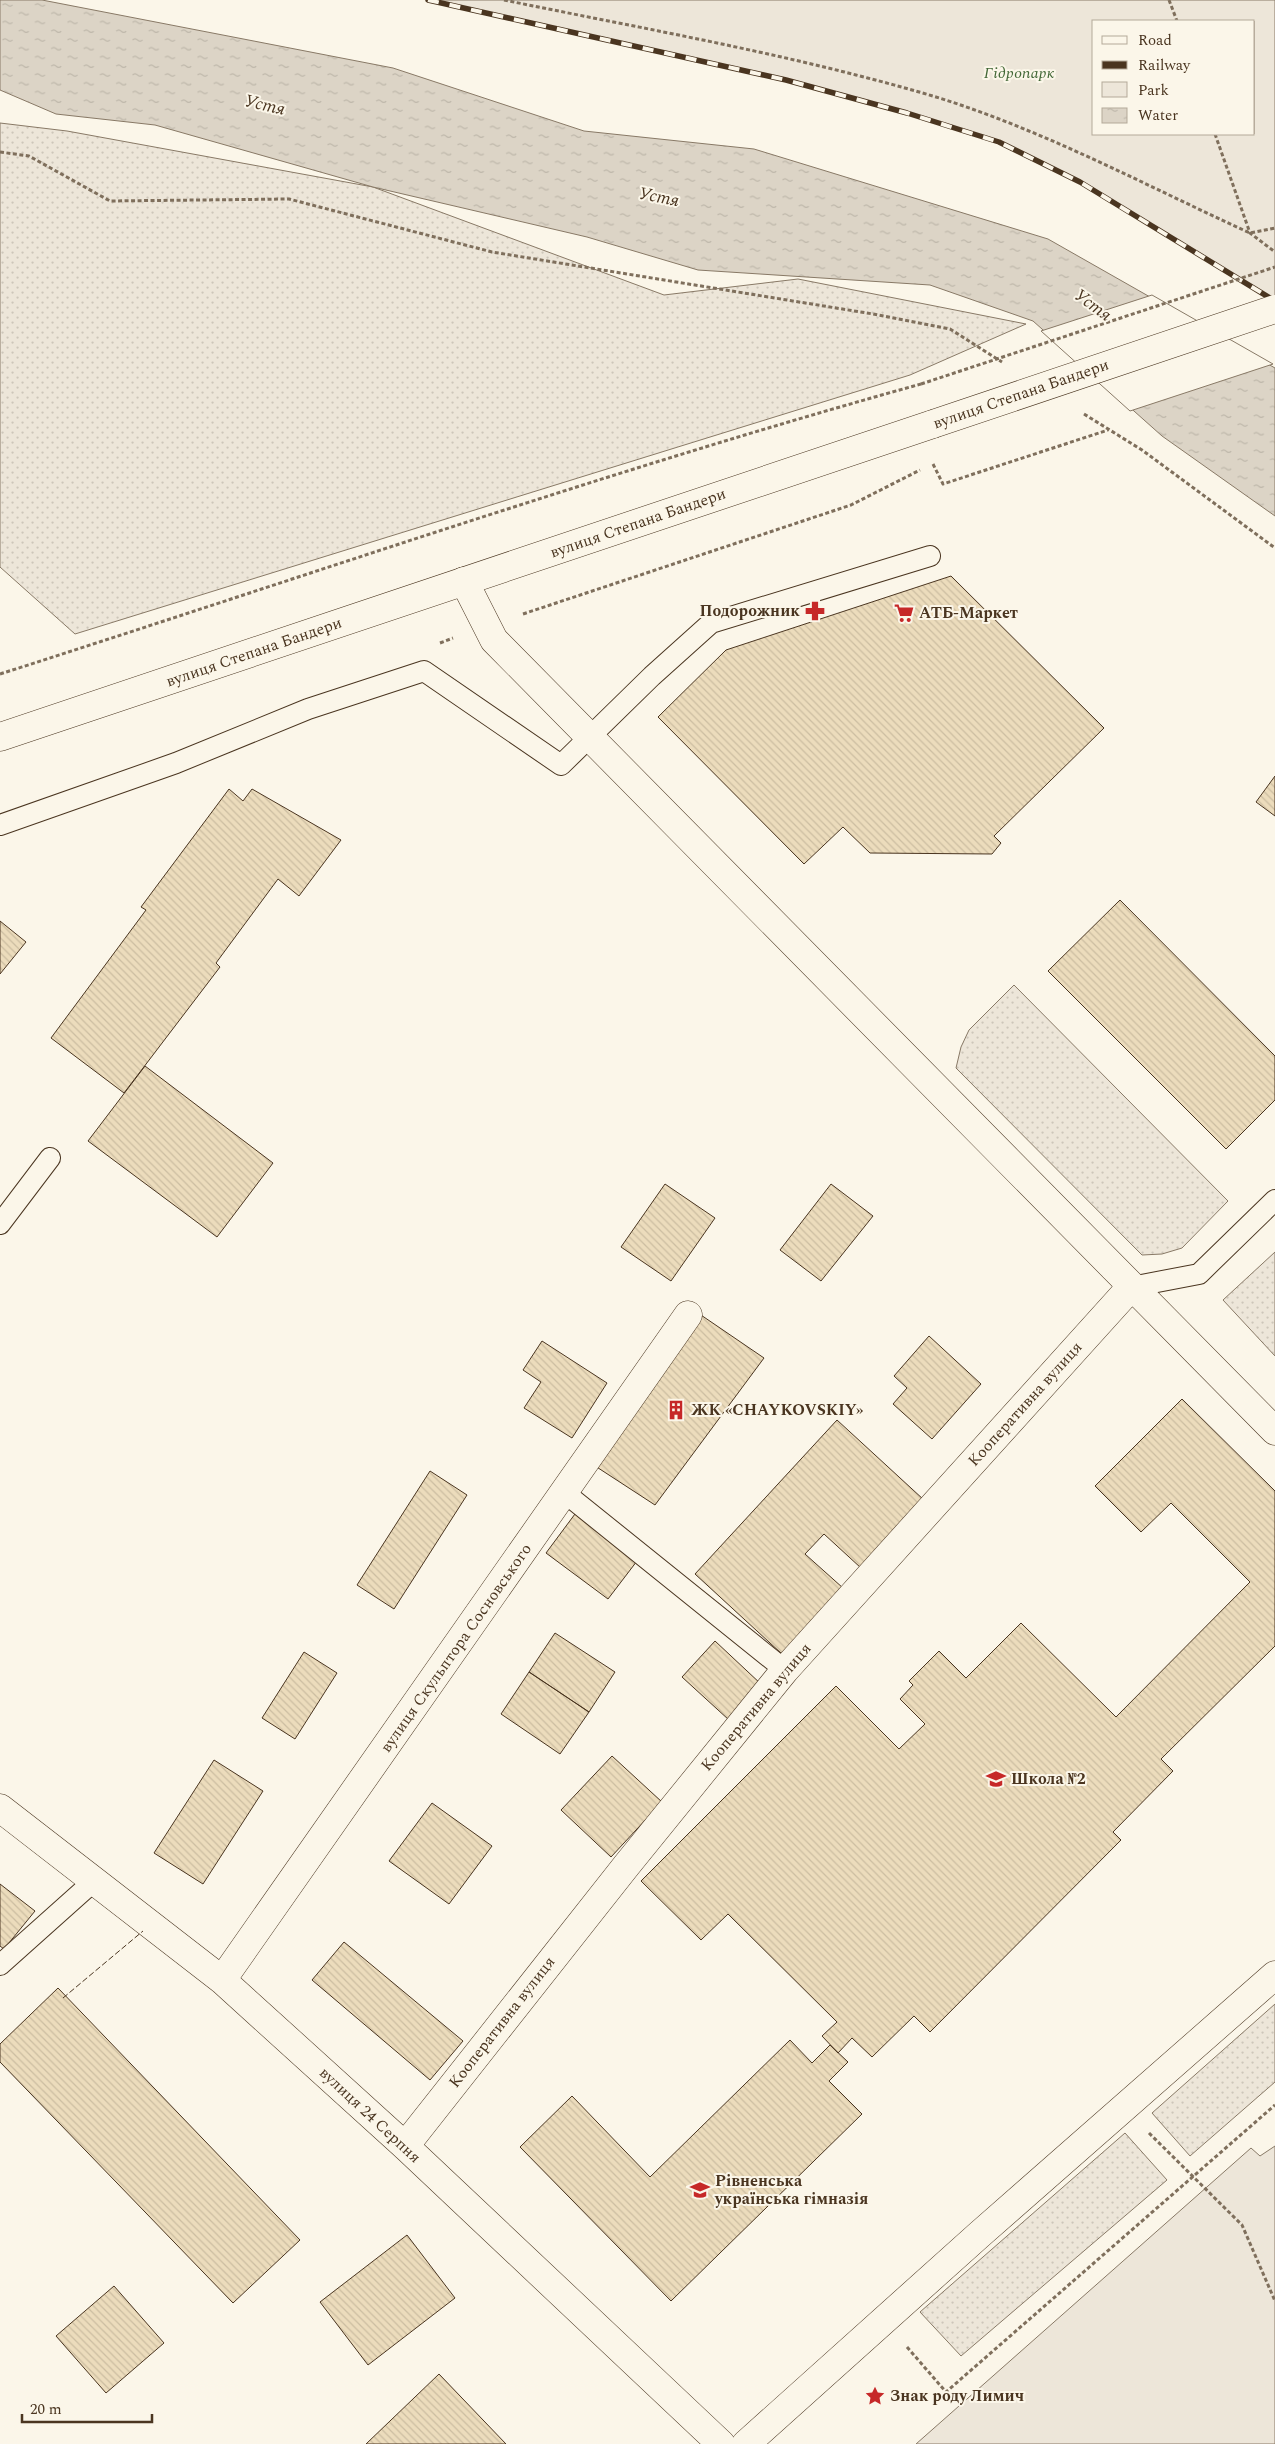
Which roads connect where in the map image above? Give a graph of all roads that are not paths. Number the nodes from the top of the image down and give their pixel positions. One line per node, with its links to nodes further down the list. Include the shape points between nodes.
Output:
1 (1275, 309): 3 (street, вулиця Степана Бандери, bridge)
2 (930, 556): 5 (lane, via 711,623)
3 (464, 581): 4 (street, вулиця Степана Бандери); 5 (street, via 494,640)
4 (0, 737)
5 (589, 737): 6 (lane, via 561,764 424,671 308,709 176,762); 10 (street)
6 (0, 825)
7 (50, 1158): 9 (lane)
8 (1275, 1200): 10 (lane, via 1199,1274)
9 (0, 1224)
10 (1131, 1287): 12 (street); 14 (street, Кооперативна вулиця)
11 (688, 1315): 13 (street, вулиця Скульптора Сосновського)
12 (1275, 1431)
13 (564, 1493): 14 (lane); 19 (street, вулиця Скульптора Сосновського)
14 (785, 1670): 20 (street, Кооперативна вулиця)
15 (0, 1808): 16 (street, вулиця 24 Серпня)
16 (94, 1880): 17 (lane); 19 (street, вулиця 24 Серпня)
17 (0, 1965)
18 (1275, 1975): 22 (street)
19 (222, 1980): 20 (street, вулиця 24 Серпня)
20 (405, 2146): 21 (street, вулиця 24 Серпня)
21 (721, 2444)
22 (746, 2444)

